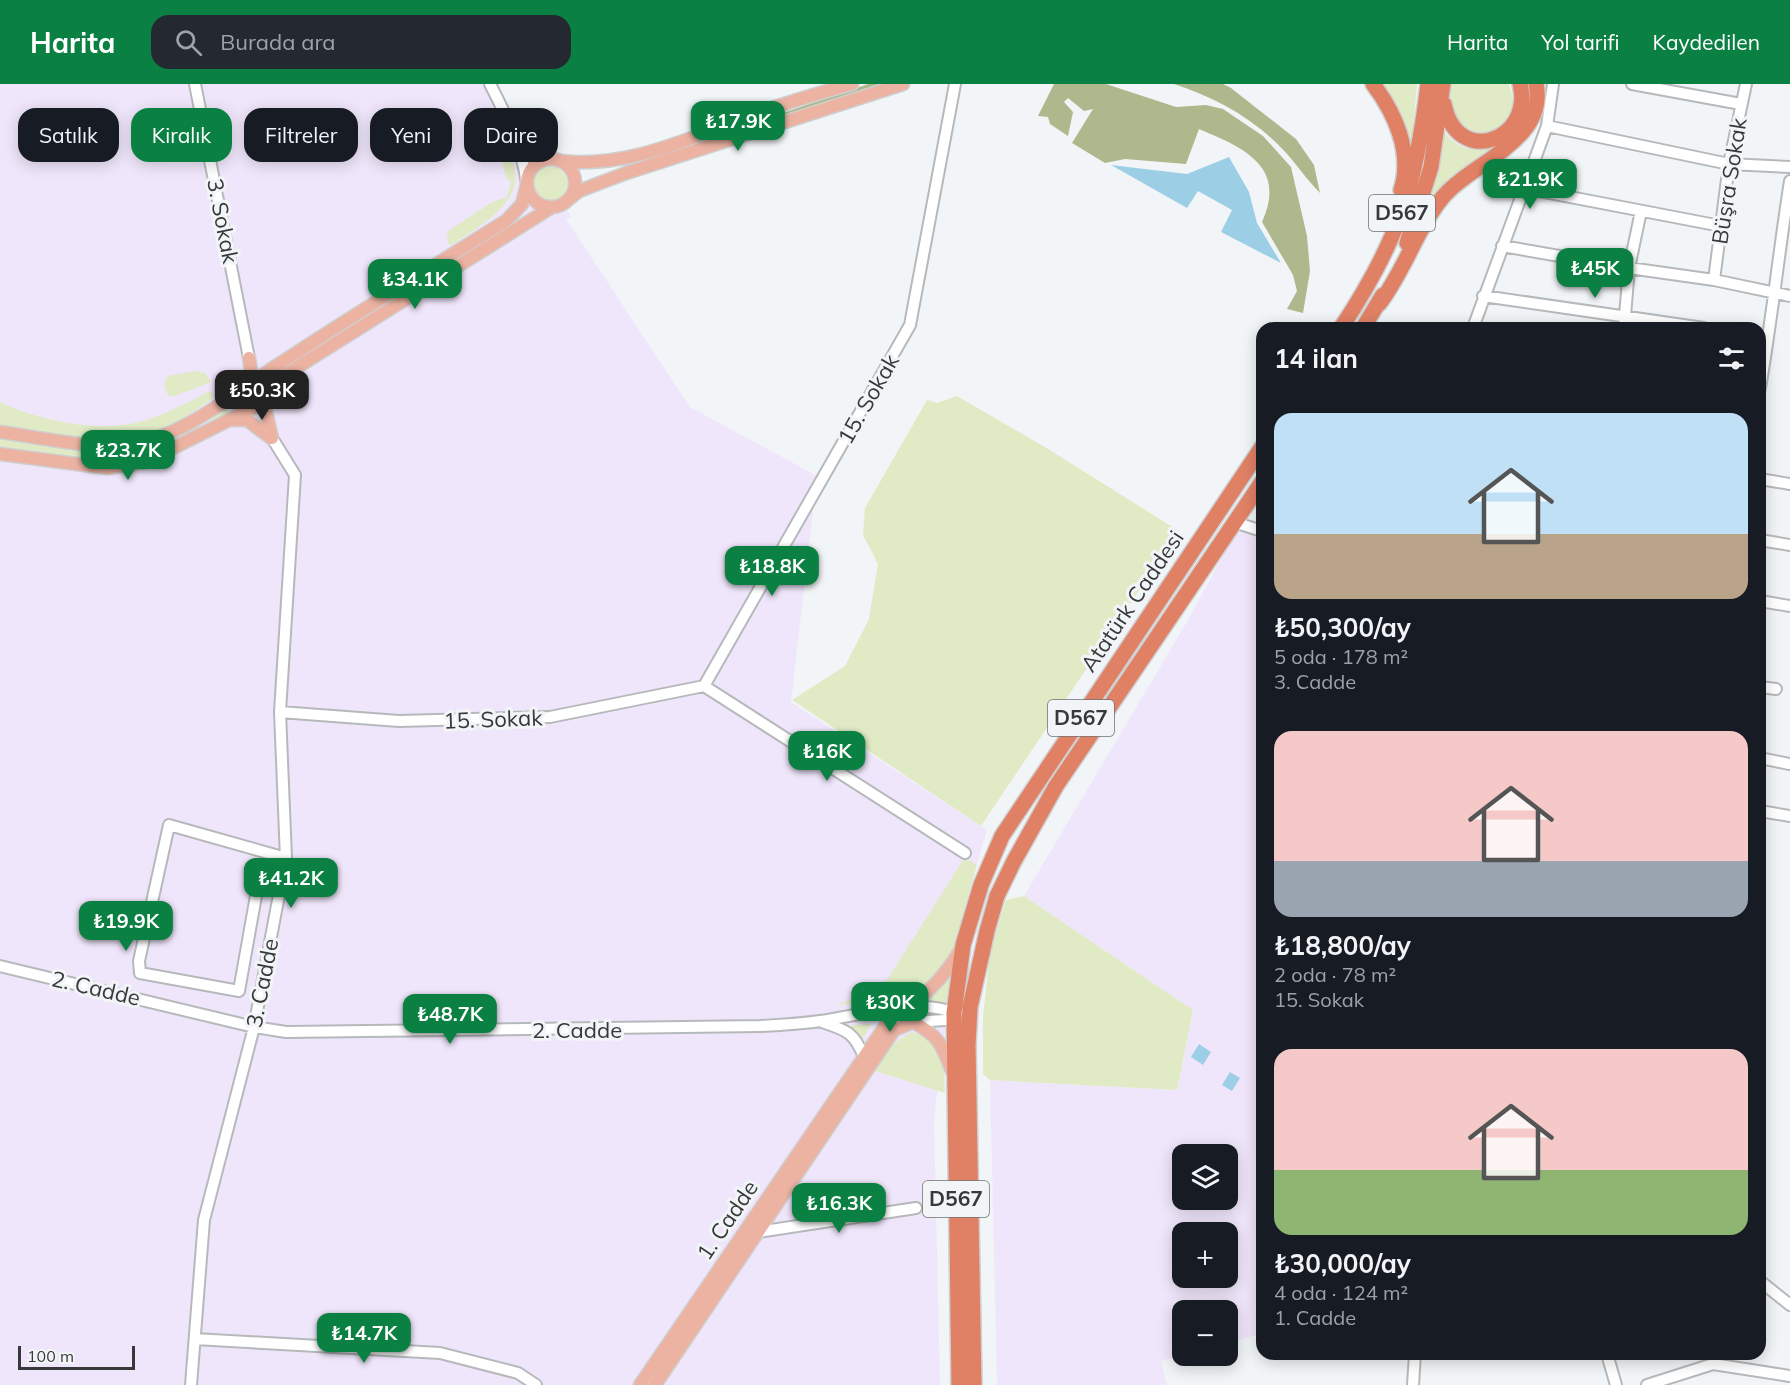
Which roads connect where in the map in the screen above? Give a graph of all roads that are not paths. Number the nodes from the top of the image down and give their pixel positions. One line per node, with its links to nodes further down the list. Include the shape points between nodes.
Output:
1 (195, 84): 44 (street, 3. Sokak)
2 (490, 84): 15 (street)
3 (852, 84): 17 (main road, via 638,156 599,162)
4 (903, 84): 26 (main road, via 626,173 579,191)
5 (955, 84): 64 (street, 15. Sokak, via 910,325)
6 (1373, 84): 33 (highway, via 1398,127 1405,171)
7 (1428, 84): 33 (highway, D567, via 1419,156 1407,200)
8 (1520, 84): 13 (highway, via 1521,102 1512,126 1485,142 1456,132 1448,119)
9 (1536, 84): 37 (highway, via 1535,109 1525,128 1444,196)
10 (1553, 84): 16 (street)
11 (1632, 84): 14 (street)
12 (1746, 84): 14 (street, Büşra Sokak)
13 (1443, 90): 37 (highway, D567, via 1427,183 1402,255)
14 (1741, 104): 21 (street, Büşra Sokak)
15 (502, 108)
16 (1547, 126): 21 (street); 25 (street)
17 (558, 160)
18 (558, 161): 26 (main road, via 571,170 574,182 571,196)
19 (524, 162): 24 (street)
20 (546, 162): 24 (main road, via 536,164 528,174)
21 (1730, 164): 22 (street); 28 (street, Büşra Sokak)
22 (1790, 167)
23 (1790, 181): 29 (street)
24 (527, 184): 26 (main road, via 536,202); 45 (main road, via 522,204 507,219)
25 (1523, 188): 27 (street); 30 (street)
26 (558, 205): 48 (main road, via 277,380)
27 (1641, 211): 28 (street); 31 (street)
28 (1721, 226): 32 (street, Büşra Sokak)
29 (1785, 238): 34 (street)
30 (1502, 246): 31 (street); 35 (street)
31 (1629, 268): 32 (street); 42 (street)
32 (1714, 279): 34 (street)
33 (1369, 286): 38 (highway, D567)
34 (1776, 293): 36 (street); 43 (street)
35 (1484, 296): 40 (street); 41 (street)
36 (1790, 296)
37 (1379, 304): 39 (highway, D567)
38 (1345, 322)
39 (1367, 322)
40 (1475, 322)
41 (1619, 322)
42 (1624, 322)
43 (1766, 330)
44 (249, 358): 45 (main road); 46 (main road)
45 (273, 369): 46 (main road)
46 (253, 383): 47 (main road); 48 (main road)
47 (232, 398): 49 (main road); 51 (main road, via 163,435 132,445)
48 (263, 399): 49 (main road); 52 (main road)
49 (241, 414): 50 (main road)
50 (228, 420): 52 (main road, via 247,420); 53 (main road, via 153,459 119,467)
51 (0, 432)
52 (272, 438): 67 (street, 3. Cadde, via 294,474)
53 (0, 454)
54 (1256, 456): 75 (highway, Atatürk Caddesi / D567, via 1002,836 981,885)
55 (1766, 480): 56 (street)
56 (1790, 484)
57 (1256, 491): 58 (highway, D567)
58 (1234, 522): 59 (street); 77 (highway, D567, via 1056,786 1014,861 997,896)
59 (1256, 529)
60 (1766, 541): 61 (street)
61 (1790, 545)
62 (1766, 602): 63 (street)
63 (1790, 606)
64 (704, 686): 67 (street, 15. Sokak, via 550,717 399,721); 72 (street)
65 (1766, 688): 66 (street)
66 (1776, 689)
67 (280, 712): 73 (street, 3. Cadde)
68 (1766, 759): 69 (street)
69 (1789, 764)
70 (1766, 812): 71 (street)
71 (1790, 816)
72 (965, 853)
73 (286, 858): 74 (street, via 169,825 139,961 141,973 239,991); 84 (street, 3. Cadde)
74 (259, 879)
75 (963, 945): 78 (main road, via 932,990); 80 (highway, Atatürk Caddesi / D567)
76 (0, 966): 84 (street, 2. Cadde)
77 (970, 1006): 80 (street); 85 (highway, D567)
78 (908, 1008): 79 (street, 2. Cadde); 80 (street, 2. Cadde, via 942,1007); 83 (main road)
79 (876, 1011): 81 (street, 2. Cadde); 83 (street)
80 (954, 1012): 82 (street, via 945,1020); 85 (street); 87 (highway, D567)
81 (819, 1022): 84 (street, 2. Cadde, via 646,1029 286,1032); 86 (street, via 846,1030 859,1044)
82 (913, 1022): 83 (main road); 87 (main road, via 933,1033)
83 (892, 1025): 86 (main road, 1. Cadde); 89 (main road, 1. Cadde)
84 (254, 1027): 92 (street, 3. Cadde, via 204,1220)
85 (968, 1046): 101 (highway, D567)
86 (864, 1057): 98 (main road, 1. Cadde)
87 (954, 1075): 100 (highway, D567)
88 (916, 1208): 89 (street)
89 (759, 1232): 99 (main road, 1. Cadde)
90 (1766, 1286): 91 (street)
91 (1790, 1305)
92 (195, 1339): 96 (street, 3. Cadde); 97 (street, via 440,1353 518,1373)
93 (1415, 1360): 102 (street)
94 (1609, 1360): 103 (street)
95 (1790, 1376): 104 (street, via 1713,1364)
96 (191, 1385)
97 (536, 1385)
98 (640, 1385)
99 (655, 1385)
100 (959, 1385)
101 (974, 1385)
102 (1413, 1385)
103 (1616, 1385)
104 (1647, 1385)

